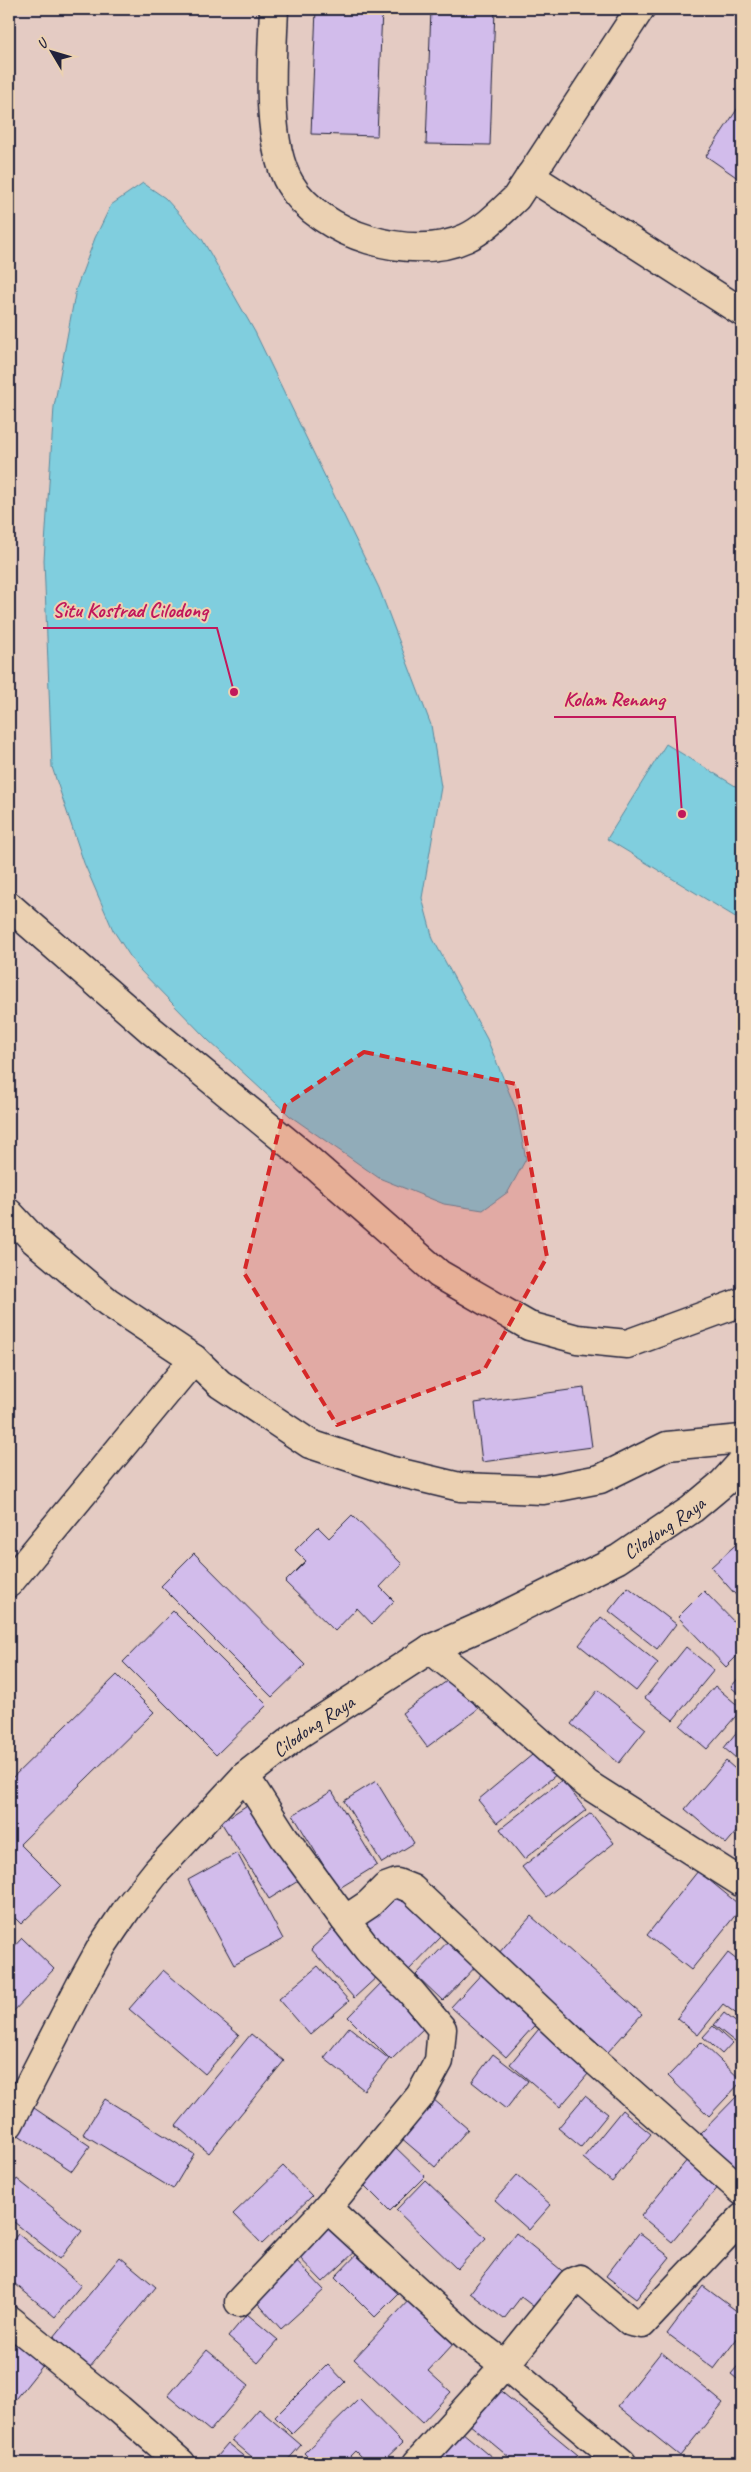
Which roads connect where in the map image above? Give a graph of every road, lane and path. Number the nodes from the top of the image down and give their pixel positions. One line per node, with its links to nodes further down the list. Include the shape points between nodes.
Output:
1 (274, 9): 3 (street, via 275,144 290,184 307,206 328,223 357,237 412,247 442,245 466,238 491,222 516,198)
2 (640, 9): 3 (street)
3 (530, 176): 4 (street)
4 (742, 312)
5 (9, 906): 7 (street, via 438,1274 521,1322 577,1339 627,1344)
6 (9, 1213): 8 (street, via 34,1240 108,1302)
7 (742, 1302)
8 (194, 1359): 9 (street, via 220,1384 310,1444 389,1470 460,1486 543,1490 600,1479 667,1446); 11 (street)
9 (742, 1439)
10 (742, 1462): 12 (street, Cilodong Raya, via 692,1509 618,1559)
11 (9, 1583)
12 (430, 1649): 13 (street, Cilodong Raya, via 299,1734); 14 (street, via 587,1784)
13 (245, 1776): 15 (street, via 284,1837); 16 (street, Cilodong Raya, via 156,1871 127,1909 80,1986)
14 (742, 1883)
15 (345, 1920): 17 (street, via 369,1904 386,1887 397,1883 412,1889 574,2042); 18 (street, via 369,1951 411,1992 442,2029 439,2061 420,2096)
16 (9, 2124)
17 (742, 2190)
18 (328, 2208): 20 (street); 22 (street, via 469,2338)
19 (742, 2218): 22 (street, via 642,2324 631,2322 576,2279)
20 (239, 2302)
21 (9, 2320): 23 (street, via 120,2409)
22 (505, 2365): 24 (street); 25 (street)
23 (181, 2463)
24 (416, 2463)
25 (622, 2463)

